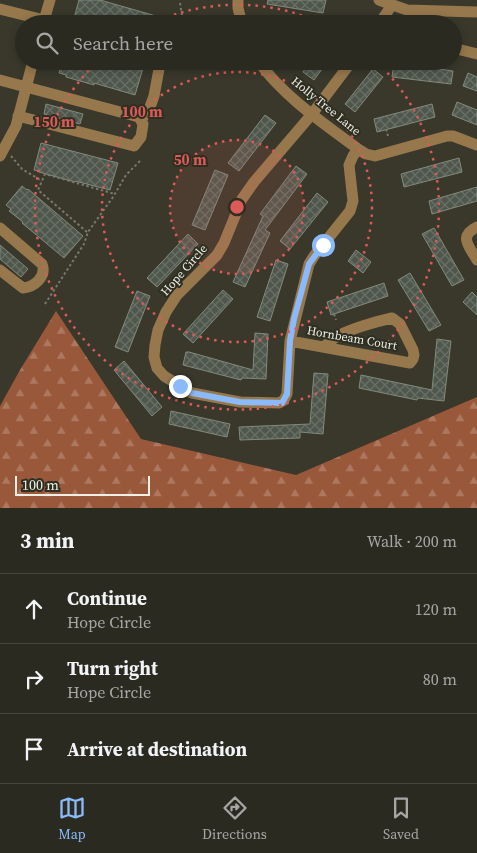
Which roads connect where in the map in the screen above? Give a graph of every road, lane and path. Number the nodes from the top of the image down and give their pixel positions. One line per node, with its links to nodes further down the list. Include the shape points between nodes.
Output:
1 (3, 0): 7 (street)
2 (50, 0): 10 (street)
3 (238, 0): 12 (street)
4 (379, 0): 6 (street)
5 (180, 3): 11 (path)
6 (392, 5): 8 (street, via 407,10); 13 (street)
7 (0, 9): 9 (street)
8 (477, 12)
9 (20, 15)
10 (46, 15)
11 (182, 15)
12 (240, 15)
13 (385, 15)
14 (462, 50): 15 (street)
15 (477, 54)
16 (31, 70): 21 (street)
17 (164, 70): 24 (street, via 150,107)
18 (264, 70): 22 (street, Holly Tree Lane, via 287,95)
19 (345, 70): 22 (street, Hope Circle)
20 (0, 80): 21 (street)
21 (26, 87): 23 (street); 24 (street)
22 (312, 114): 28 (street, Holly Tree Lane); 41 (street, Hope Circle, via 242,199 217,255 166,312 158,330 154,357 164,376 192,393 240,402 282,403 287,394)
23 (18, 116): 24 (street, via 134,146 140,138); 29 (street)
24 (141, 120)
25 (386, 129): 26 (path)
26 (388, 136)
27 (477, 145): 28 (street, via 447,136 375,156)
28 (358, 149): 41 (street, Hope Circle, via 349,165 353,201 350,211 309,264)
29 (6, 156): 31 (path)
30 (140, 161): 32 (path, via 126,175)
31 (42, 181): 32 (path, via 45,174); 35 (path, via 38,190)
32 (115, 194): 35 (path)
33 (477, 227): 36 (street, via 466,237)
34 (0, 228): 37 (street, via 44,269 36,283 22,288)
35 (88, 232): 38 (path, via 84,244)
36 (477, 260)
37 (0, 270)
38 (45, 304)
39 (334, 314): 40 (path)
40 (336, 320)
41 (290, 341): 42 (street, Hornbeam Court)
42 (324, 347): 42 (street, Hornbeam Court, via 340,335 392,318 400,324 413,350 413,360 410,363)

